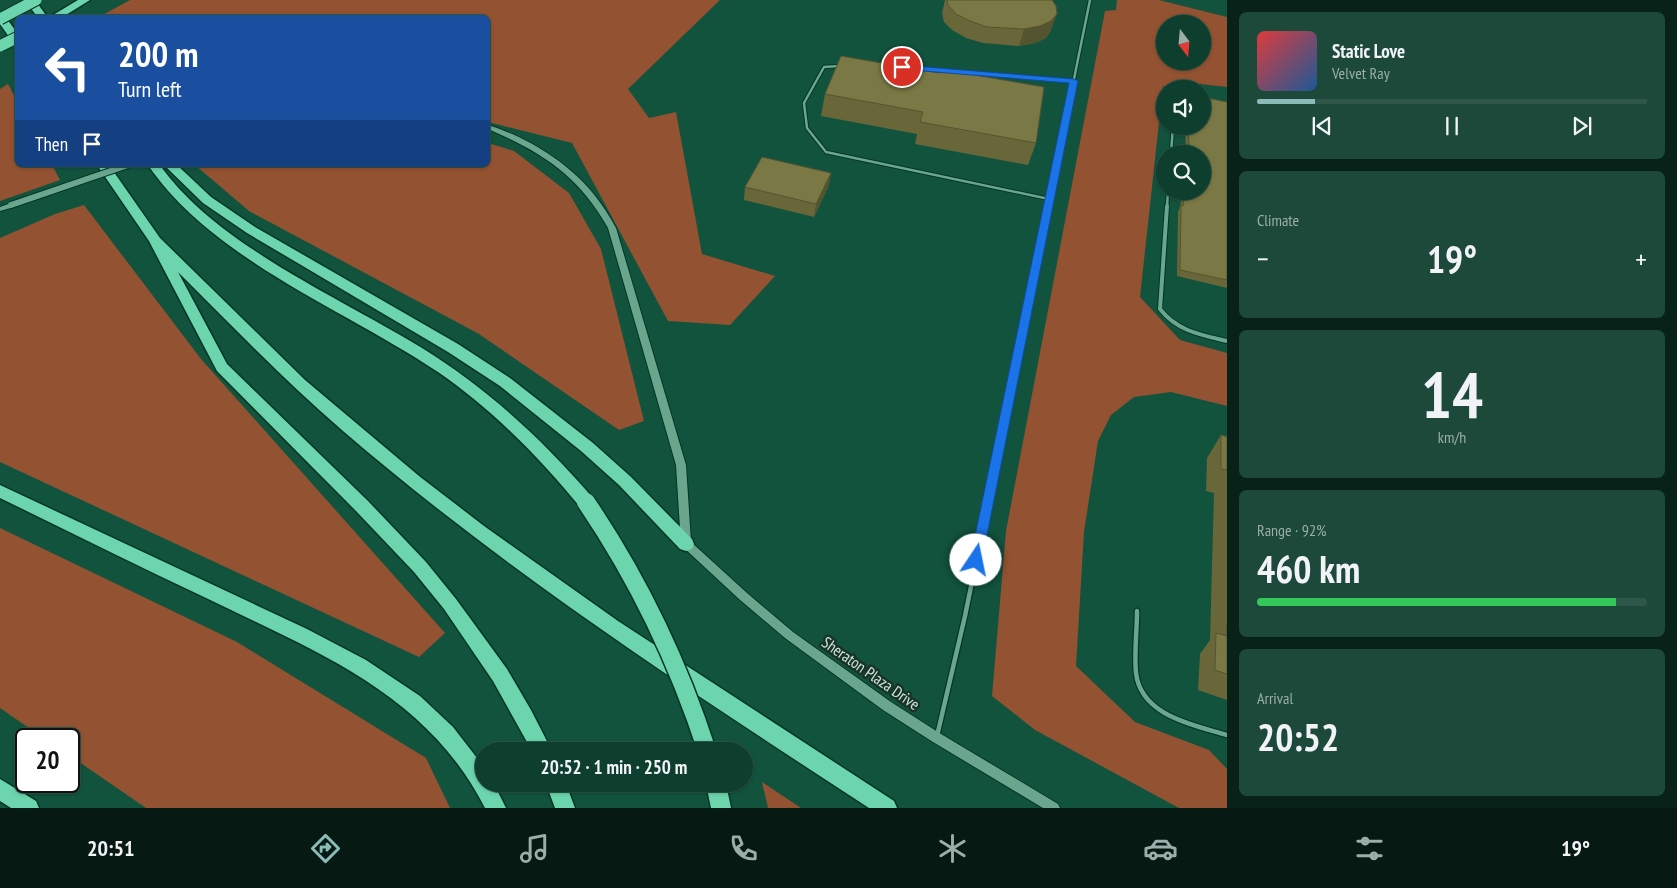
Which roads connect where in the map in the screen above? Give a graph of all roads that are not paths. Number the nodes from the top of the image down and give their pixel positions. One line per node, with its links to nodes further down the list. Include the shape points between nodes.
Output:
1 (30, 0): 5 (highway)
2 (36, 0): 7 (highway, bridge)
3 (85, 0): 6 (highway)
4 (1090, 0): 13 (lane)
5 (41, 15)
6 (58, 15)
7 (0, 18): 8 (highway)
8 (15, 38)
9 (15, 38): 10 (highway, bridge)
10 (0, 46)
11 (844, 66): 19 (lane, via 824,67 804,103 807,128 826,152)
12 (900, 67): 13 (lane)
13 (1074, 81): 19 (lane)
14 (490, 129): 25 (street, via 523,141 570,173 594,198 608,220 625,268 681,465)
15 (103, 167): 22 (highway)
16 (122, 167): 21 (street, bridge)
17 (155, 167): 30 (highway, bridge, via 225,235 429,360 471,389 529,438 586,502 621,553 653,611 682,677)
18 (172, 167): 25 (highway, via 207,200 250,230 453,348 505,382 625,481)
19 (1049, 199): 28 (lane, via 967,607)
20 (1167, 200): 23 (lane, via 1160,309 1182,329)
21 (0, 209)
22 (155, 241): 29 (highway, via 222,367 420,568 500,675); 38 (highway, via 289,375 422,487 595,614)
23 (1227, 341)
24 (0, 491): 35 (highway, via 321,646 385,683 438,725 478,776)
25 (686, 544): 28 (street, Sheraton Plaza Drive, via 789,635)
26 (1138, 610): 27 (lane, via 1136,674 1149,703 1161,711)
27 (1227, 735)
28 (937, 738): 39 (street, Sheraton Plaza Drive)
29 (537, 742)
30 (704, 742)
31 (0, 789): 34 (highway)
32 (559, 792): 36 (highway)
33 (718, 792): 37 (highway)
34 (29, 808)
35 (496, 808)
36 (565, 808)
37 (721, 808)
38 (887, 808)
39 (1054, 808)

